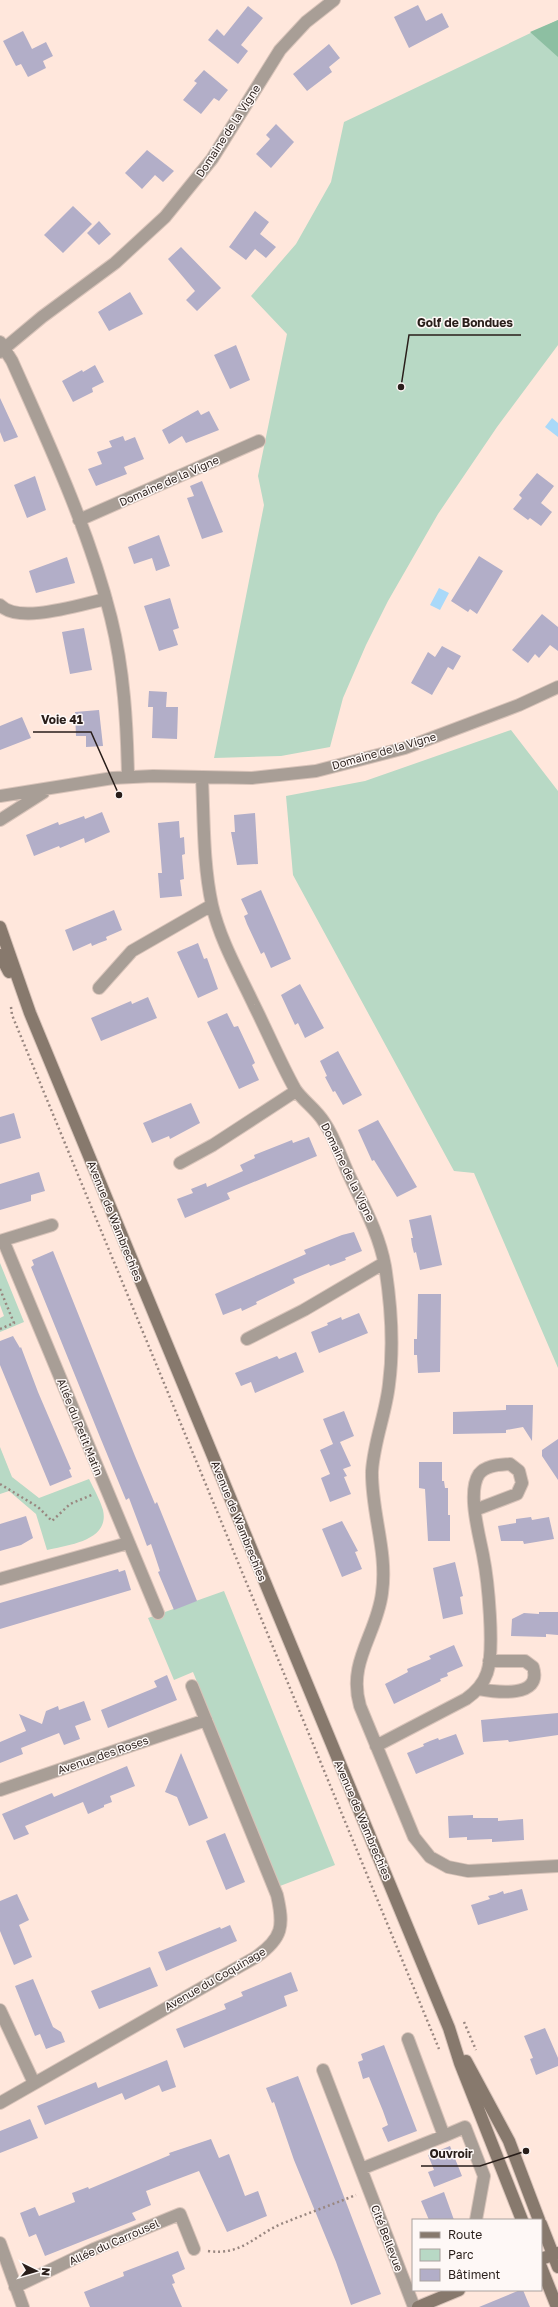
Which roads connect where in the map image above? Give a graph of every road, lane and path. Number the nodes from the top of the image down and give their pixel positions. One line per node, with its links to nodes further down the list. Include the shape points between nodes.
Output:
1 (334, 0): 2 (street, Domaine de la Vigne, via 306,22 280,50 212,159 165,217 115,263)
2 (2, 347): 4 (street, Domaine de la Vigne, via 21,380)
3 (259, 441): 4 (street, Domaine de la Vigne)
4 (79, 520): 5 (street, Domaine de la Vigne)
5 (106, 599): 6 (street, via 22,614 6,611); 8 (street, Domaine de la Vigne, via 123,687)
6 (0, 605)
7 (558, 687): 9 (street, Domaine de la Vigne, via 469,724 369,758 297,774 252,778)
8 (128, 777): 9 (street, Domaine de la Vigne); 10 (street, Domaine de la Vigne)
9 (202, 778): 13 (street, Domaine de la Vigne, via 207,871)
10 (54, 787): 11 (street, Domaine de la Vigne); 12 (street, Domaine de la Vigne)
11 (0, 796)
12 (0, 820)
13 (212, 905): 16 (street, via 132,951); 18 (street, Domaine de la Vigne, via 224,939)
14 (0, 927): 17 (main road, Avenue de Wambrechies)
15 (0, 955): 17 (main road, Avenue de Wambrechies)
16 (99, 988)
17 (30, 1013): 40 (main road, Avenue de Wambrechies)
18 (296, 1091): 19 (street, via 213,1145); 22 (street, Domaine de la Vigne, via 315,1111 330,1133 375,1228)
19 (180, 1163)
20 (52, 1225): 21 (street)
21 (2, 1241): 27 (street, Allée du Petit Matin)
22 (384, 1263): 25 (street, via 304,1310); 36 (street, Domaine de la Vigne, via 391,1332 390,1368 372,1472 373,1501 384,1580 380,1607 358,1663 356,1682 360,1706)
23 (0, 1289): 24 (path, via 14,1323)
24 (0, 1329)
25 (247, 1339)
26 (0, 1484): 27 (path, via 38,1507 52,1522 70,1504)
27 (106, 1490): 29 (street, Allée du Petit Matin)
28 (475, 1510): 28 (street, via 475,1484 483,1470 498,1465 514,1466 522,1478 521,1490 510,1497); 32 (street, via 487,1574)
29 (128, 1542): 30 (street); 31 (street, Allée du Petit Matin)
30 (0, 1579)
31 (158, 1612)
32 (489, 1662): 34 (street); 34 (street, via 525,1661 533,1667 534,1677 524,1690 501,1693)
33 (192, 1686): 35 (street, Avenue du Coquinage)
34 (479, 1689): 36 (street, via 466,1699)
35 (206, 1720): 37 (street, Avenue des Roses); 43 (street, Avenue du Coquinage, via 276,1895 282,1922 280,1933 275,1942 256,1957)
36 (376, 1746): 38 (street, Domaine de la Vigne, via 414,1837 424,1851 435,1860 448,1867 468,1871)
37 (0, 1790)
38 (558, 1866)
39 (0, 2010): 43 (street)
40 (449, 2028): 49 (main road, Avenue de Wambrechies, via 460,2063); 50 (main road, Avenue de Wambrechies, via 503,2128)
41 (408, 2039): 45 (street)
42 (323, 2070): 46 (street, Cité Bellevue)
43 (34, 2083): 44 (street, Avenue du Coquinage)
44 (0, 2103)
45 (444, 2136): 46 (street); 48 (street, via 465,2127 484,2176)
46 (361, 2169): 47 (street, Cité Bellevue)
47 (369, 2190): 53 (path, via 280,2225 240,2248 226,2252); 61 (street, Cité Bellevue)
48 (476, 2219)
49 (522, 2219)
50 (540, 2219)
51 (542, 2226): 54 (main road)
52 (0, 2243): 58 (street)
53 (194, 2249): 58 (street, Allée du Carrousel, via 180,2214 94,2249)
54 (556, 2254): 55 (main road); 56 (main road)
55 (542, 2259)
56 (558, 2267)
57 (542, 2270): 63 (main road)
58 (15, 2287): 60 (street)
59 (457, 2291): 62 (main road)
60 (23, 2307)
61 (414, 2307)
62 (418, 2307)
63 (557, 2307)

